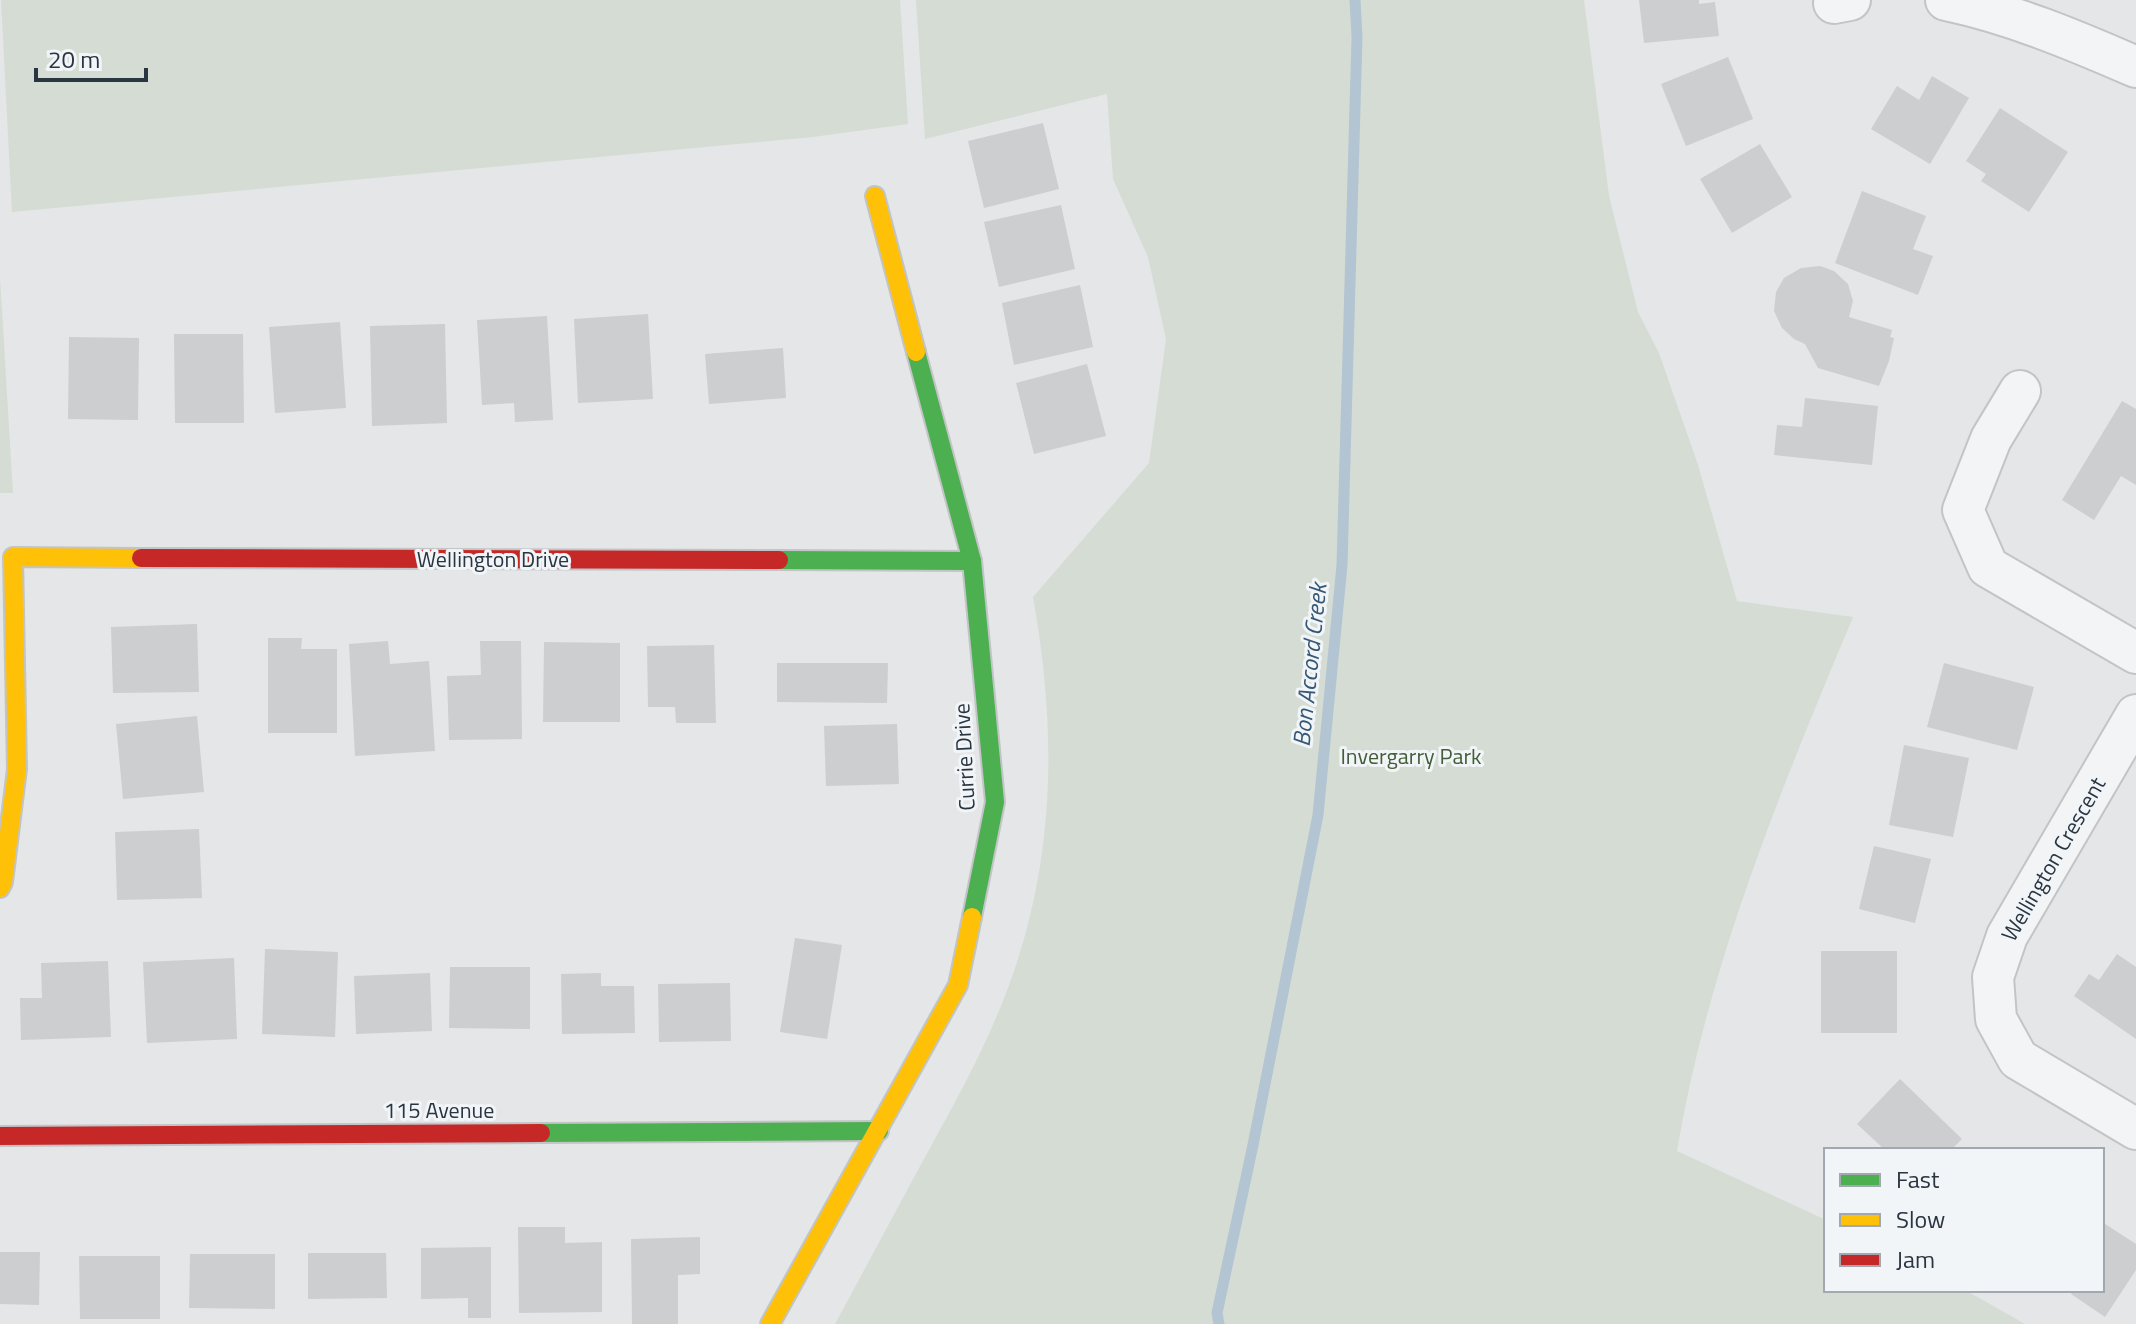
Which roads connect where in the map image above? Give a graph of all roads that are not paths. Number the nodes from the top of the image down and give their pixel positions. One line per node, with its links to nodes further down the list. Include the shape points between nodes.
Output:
1 (1946, 0): 2 (street, via 2043,29)
2 (2136, 67)
3 (875, 196): 5 (street, Currie Drive)
4 (2020, 391): 6 (street, via 1991,439 1963,510 1988,567)
5 (972, 561): 8 (street, Wellington Drive, via 13,557 17,769); 10 (street, Currie Drive, via 995,802 958,985)
6 (2136, 653)
7 (2136, 715): 9 (street, Wellington Crescent, via 2007,936 1993,977 1996,1019 2018,1059)
8 (0, 888)
9 (2136, 1129)
10 (879, 1131): 11 (street, 115 Avenue); 12 (street, Currie Drive)
11 (0, 1136)
12 (770, 1324)

